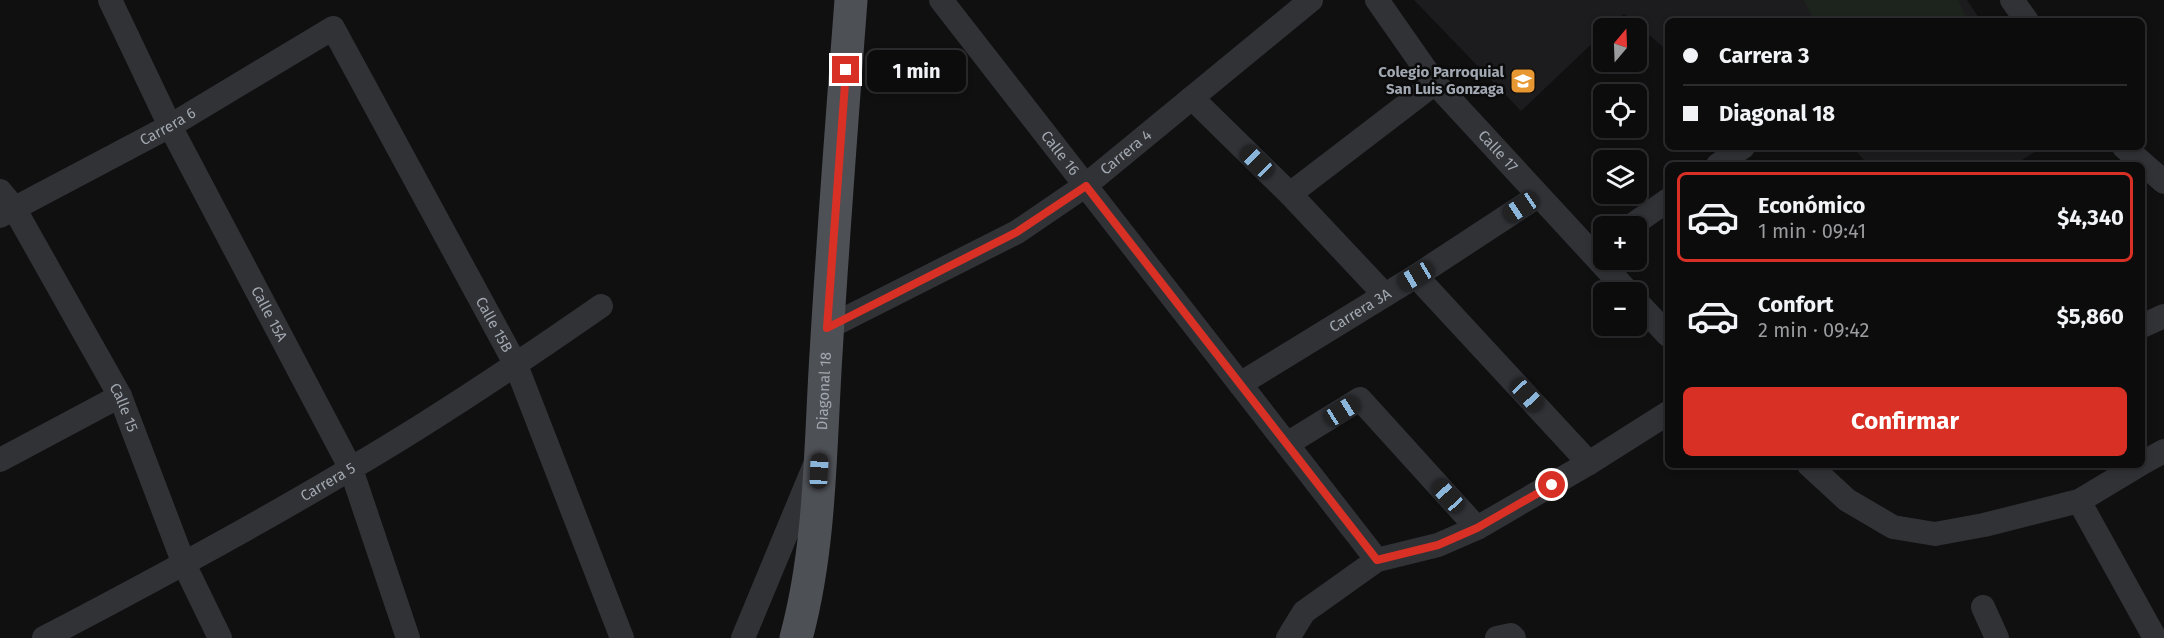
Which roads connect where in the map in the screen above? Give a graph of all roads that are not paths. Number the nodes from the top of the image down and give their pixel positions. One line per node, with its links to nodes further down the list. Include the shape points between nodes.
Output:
1 (110, 0): 11 (street, Calle 15A)
2 (851, 0): 31 (main road, Diagonal 18)
3 (942, 0): 18 (street, Calle 16)
4 (1311, 0): 10 (street, Carrera 4)
5 (1377, 0): 9 (street, Calle 17)
6 (2012, 0): 7 (street)
7 (2025, 18)
8 (333, 28): 11 (street, Carrera 6); 33 (street, Calle 15B)
9 (1435, 83): 19 (street); 20 (street, Calle 17)
10 (1192, 98): 18 (street, Carrera 4); 19 (street)
11 (170, 126): 22 (street, Carrera 6); 45 (street, Calle 15A)
12 (2127, 150): 15 (street)
13 (1743, 154): 14 (street)
14 (1725, 162)
15 (2141, 162)
16 (2145, 165): 17 (street)
17 (2164, 182)
18 (1086, 186): 31 (street, Carrera 4, via 1017,232); 34 (street, Calle 16)
19 (1290, 194): 26 (street)
20 (1538, 196): 24 (street, Calle 17); 25 (street, Carrera 3A)
21 (1665, 202): 23 (street)
22 (5, 205): 35 (street, Calle 15)
23 (1645, 216)
24 (1593, 246)
25 (1416, 276): 26 (street, Carrera 3A); 42 (street)
26 (1385, 295): 34 (street, Carrera 3A)
27 (601, 306): 33 (street, Carrera 5)
28 (1647, 313): 32 (street)
29 (2164, 315): 30 (street)
30 (2145, 324)
31 (827, 328): 38 (main road, Diagonal 18)
32 (1665, 332)
33 (516, 365): 45 (street, Carrera 5); 54 (street, Calle 15B)
34 (1240, 384): 37 (street, Calle 16)
35 (120, 396): 40 (street); 49 (street, Calle 15)
36 (1665, 415): 42 (street)
37 (1287, 444): 47 (street, via 1360,399); 48 (street, Calle 16)
38 (821, 451): 55 (street); 56 (main road, Diagonal 18, via 811,563)
39 (2164, 451): 41 (street)
40 (0, 460)
41 (2145, 462)
42 (1589, 463): 47 (street)
43 (1812, 468): 46 (street, via 1847,500 1893,527 1935,534)
44 (2134, 468): 46 (street)
45 (351, 469): 49 (street, Carrera 5); 53 (street, Calle 15A)
46 (2079, 501): 61 (street)
47 (1477, 528): 48 (street, via 1438,545)
48 (1377, 560): 57 (street, via 1304,612)
49 (184, 564): 51 (street, Carrera 5); 52 (street, Calle 15)
50 (1983, 607): 60 (street)
51 (44, 638)
52 (220, 638)
53 (408, 638)
54 (622, 638)
55 (743, 638)
56 (796, 638)
57 (1288, 638)
58 (1497, 638): 59 (street)
59 (1514, 638)
60 (1997, 638)
61 (2155, 638)

